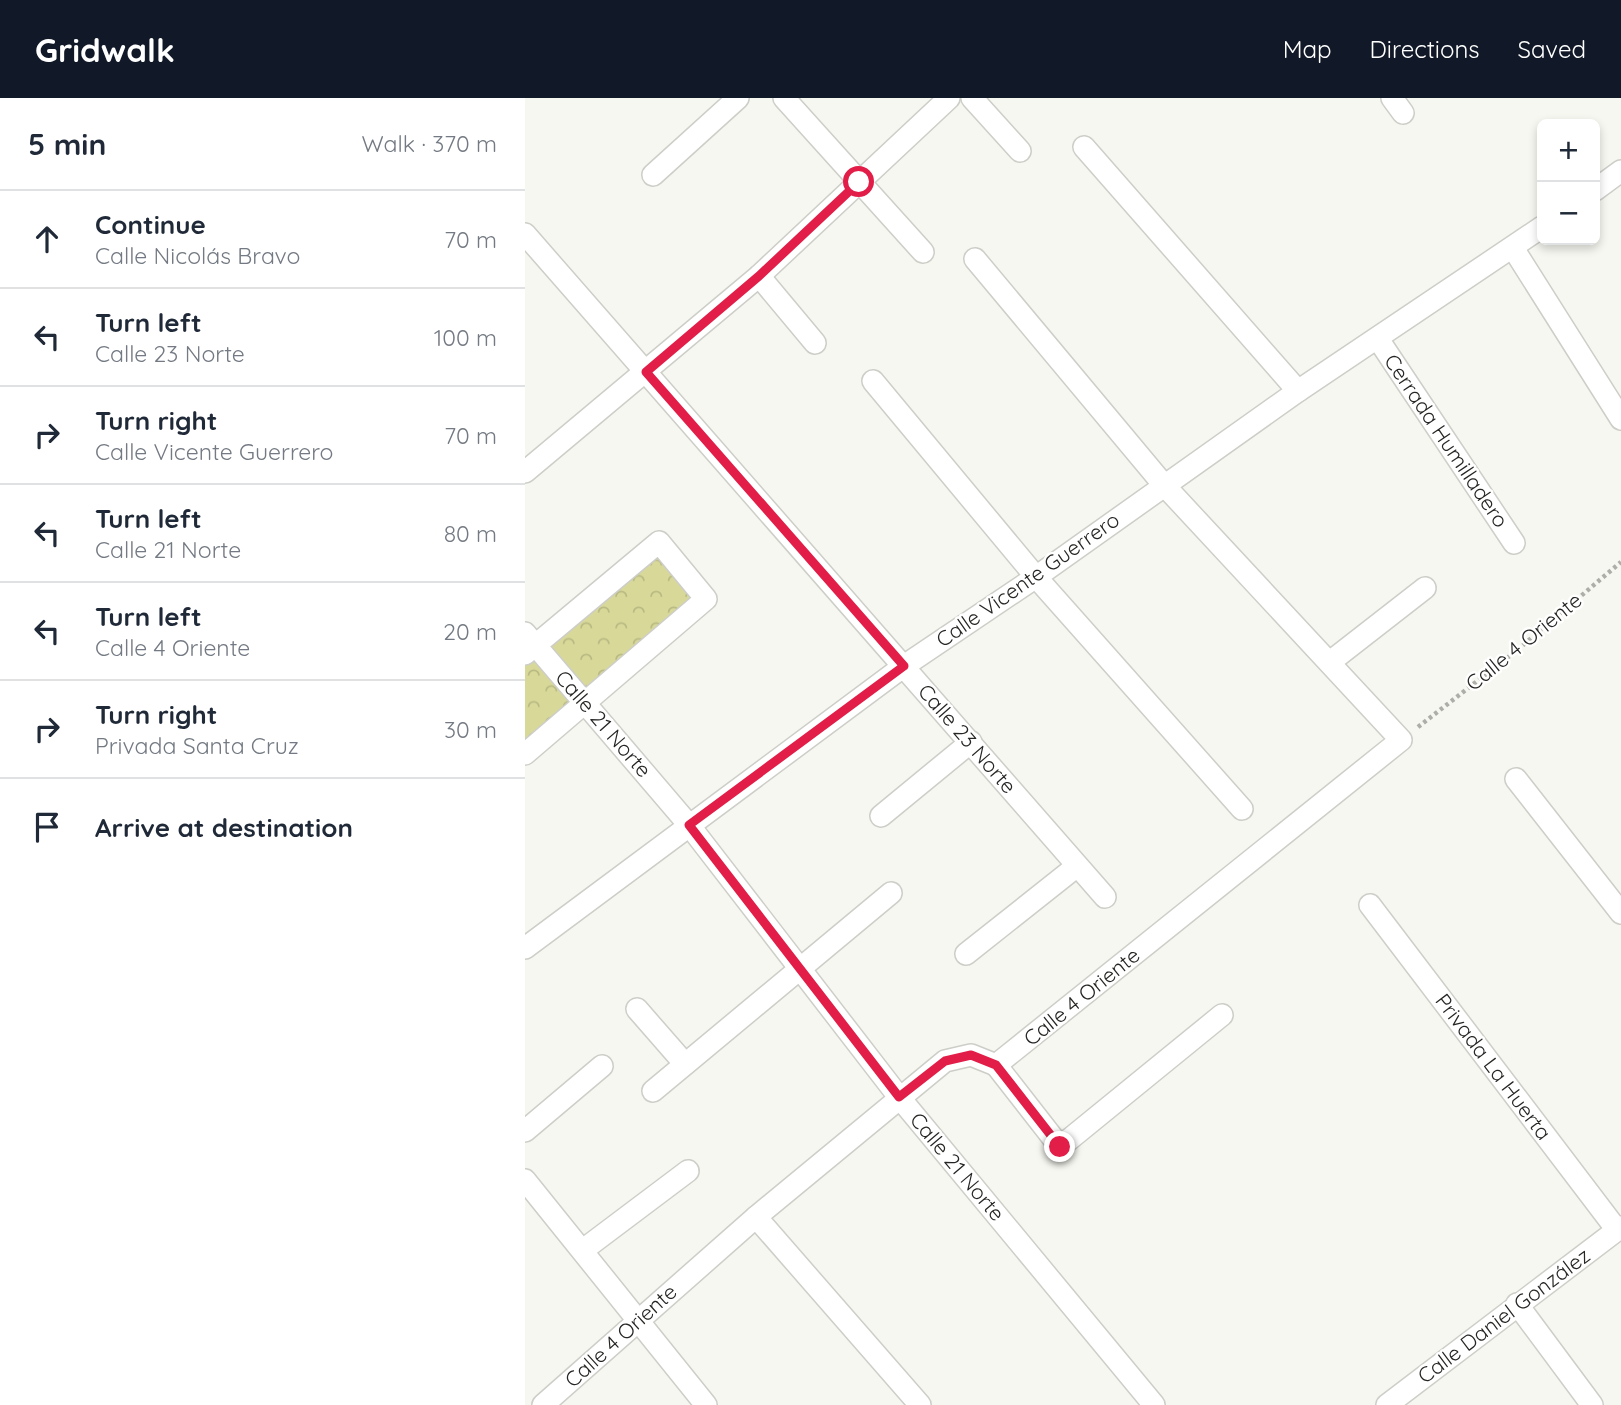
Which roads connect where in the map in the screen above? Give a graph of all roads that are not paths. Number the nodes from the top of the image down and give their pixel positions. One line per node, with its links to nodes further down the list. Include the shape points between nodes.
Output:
1 (738, 98): 8 (street)
2 (784, 98): 9 (street)
3 (949, 98): 9 (street)
4 (972, 98): 6 (street)
5 (1084, 147): 21 (street)
6 (1020, 151)
7 (1621, 171): 10 (street)
8 (653, 174)
9 (859, 182): 14 (street); 16 (street)
10 (1600, 186)
11 (1537, 231): 13 (street, Calle Vicente Guerrero)
12 (525, 233): 19 (street, Calle 23 Norte)
13 (1513, 248): 17 (street, Calle Vicente Guerrero); 22 (street)
14 (923, 252)
15 (975, 259): 24 (street)
16 (759, 276): 18 (street); 19 (street)
17 (1378, 339): 21 (street, Calle Vicente Guerrero); 25 (street, Cerrada Humilladero)
18 (815, 343)
19 (646, 372): 23 (street); 30 (street, Calle 23 Norte)
20 (873, 381): 26 (street)
21 (1297, 391): 24 (street, Calle Vicente Guerrero)
22 (1621, 419)
23 (525, 472)
24 (1163, 484): 26 (street, Calle Vicente Guerrero); 29 (street)
25 (1514, 543)
26 (1036, 577): 30 (street, Calle Vicente Guerrero); 35 (street)
27 (1425, 588): 29 (street)
28 (528, 644): 31 (street, Calle 21 Norte); 31 (street, via 659,541 706,599)
29 (1330, 662): 49 (street, Calle 4 Oriente, via 1401,740)
30 (904, 666): 32 (street, Calle 23 Norte); 37 (street, Calle Vicente Guerrero)
31 (586, 704): 33 (street); 37 (street, Calle 21 Norte)
32 (971, 742): 36 (street); 38 (street, Calle 23 Norte)
33 (525, 754)
34 (1516, 779): 42 (street)
35 (1242, 809)
36 (881, 816)
37 (689, 825): 43 (street, Calle Vicente Guerrero); 45 (street, Calle 21 Norte)
38 (1077, 866): 40 (street, Calle 23 Norte); 44 (street)
39 (891, 893): 45 (street)
40 (1105, 897)
41 (1370, 905): 57 (street, Privada La Huerta)
42 (1621, 913)
43 (525, 948)
44 (966, 954)
45 (797, 968): 48 (street); 52 (street, Calle 21 Norte)
46 (638, 1009): 48 (street)
47 (1222, 1015): 49 (street, via 1060,1147)
48 (685, 1064): 51 (street)
49 (996, 1065): 52 (street, Calle 4 Oriente, via 971,1055 945,1061)
50 (602, 1066): 53 (street)
51 (653, 1091)
52 (899, 1097): 56 (street, Calle 4 Oriente); 66 (street, Calle 21 Norte)
53 (525, 1130)
54 (688, 1171): 58 (street)
55 (525, 1180): 58 (street)
56 (756, 1217): 60 (street, Calle 4 Oriente); 65 (street)
57 (1619, 1228): 59 (street, Calle Daniel González)
58 (583, 1250): 60 (street)
59 (1517, 1304): 67 (street, Calle Daniel González); 68 (street)
60 (638, 1320): 63 (street, Calle 4 Oriente); 64 (street)
61 (525, 1396): 62 (street)
62 (533, 1405)
63 (543, 1405)
64 (706, 1405)
65 (920, 1405)
66 (1154, 1405)
67 (1387, 1405)
68 (1592, 1405)

